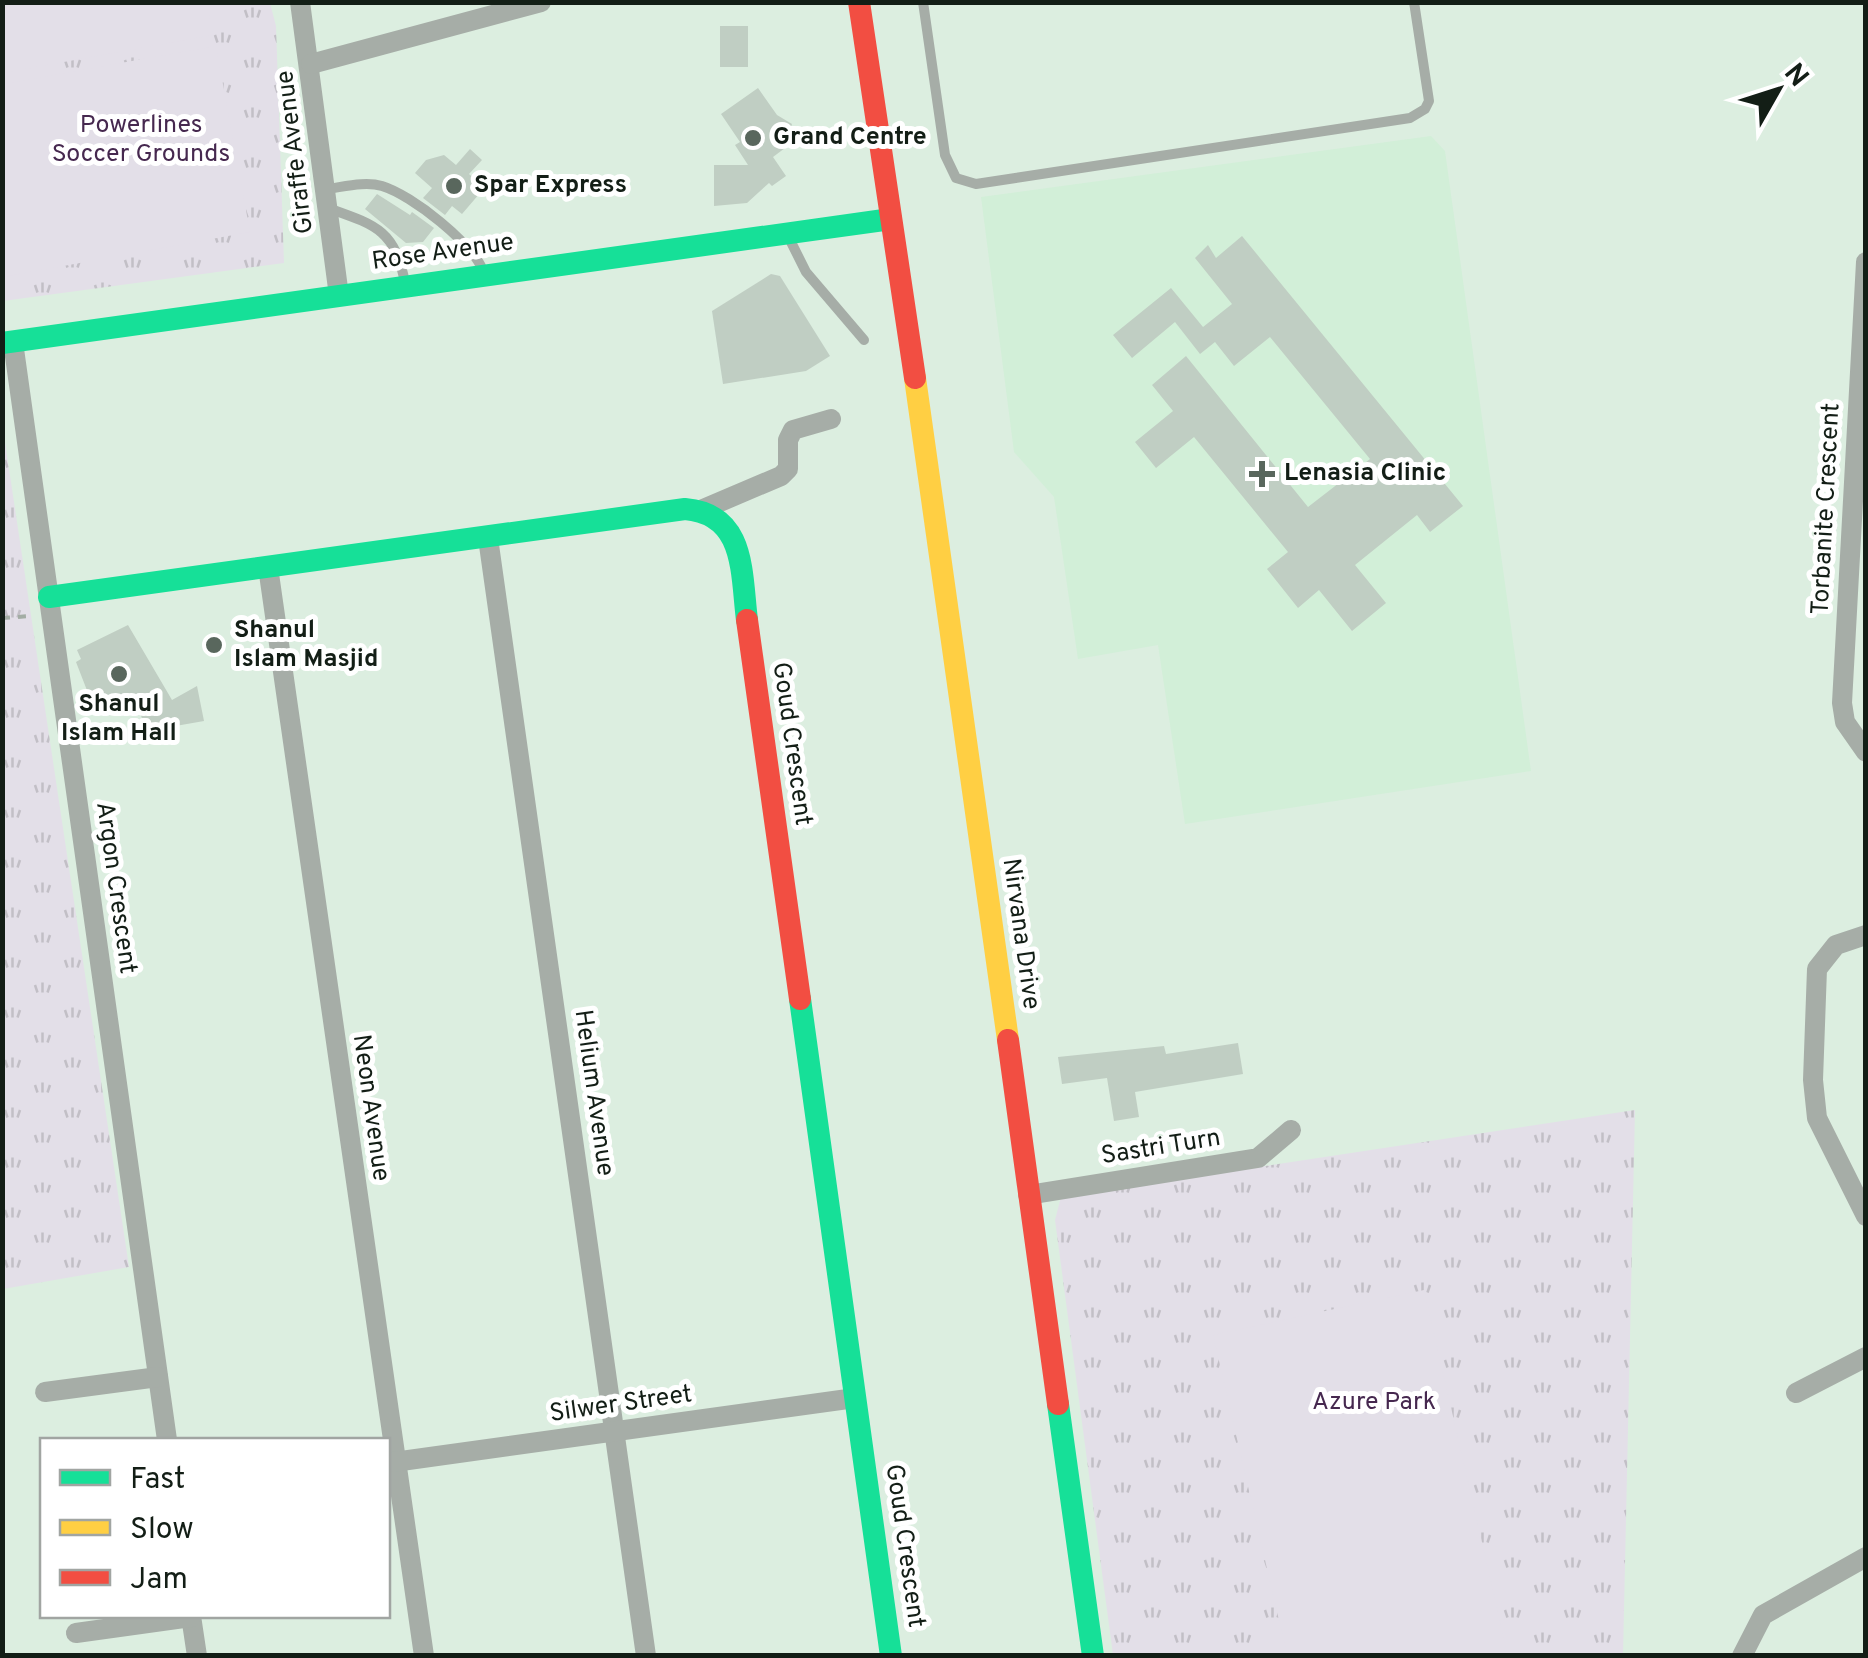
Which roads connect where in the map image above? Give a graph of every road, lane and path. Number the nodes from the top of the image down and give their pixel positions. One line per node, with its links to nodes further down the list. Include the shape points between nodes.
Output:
1 (300, 2): 6 (street, Giraffe Avenue)
2 (540, 2): 6 (street)
3 (859, 2): 8 (street, Nirvana Drive)
4 (923, 2): 5 (lane, via 945,155 956,178 976,184 1410,118 1429,101)
5 (1414, 2)
6 (311, 64): 7 (street, Giraffe Avenue)
7 (327, 198): 11 (lane, via 368,184 390,189 469,245); 12 (lane, via 393,242); 13 (street, Giraffe Avenue)
8 (891, 219): 9 (street, Rose Avenue); 26 (street, Nirvana Drive)
9 (787, 232): 11 (street, Rose Avenue); 14 (lane, via 806,272)
10 (1866, 262): 23 (street, Torbanite Crescent, via 1842,703 1845,722)
11 (485, 275): 12 (street, Rose Avenue)
12 (406, 286): 13 (street, Rose Avenue)
13 (340, 296): 15 (street, Rose Avenue)
14 (864, 340)
15 (8, 343): 20 (street, Argon Crescent)
16 (831, 419): 17 (street, via 793,430 788,469 781,476)
17 (701, 510): 18 (street); 32 (street, Goud Crescent, via 728,525 736,539)
18 (488, 538): 19 (street); 33 (street, Helium Avenue)
19 (268, 567): 20 (street); 35 (street, Neon Avenue)
20 (49, 596): 29 (street, Argon Crescent)
21 (31, 616): 22 (path)
22 (2, 618)
23 (1866, 752)
24 (1866, 935): 27 (street, via 1836,945 1817,970 1813,1080 1818,1118)
25 (1291, 1130): 26 (street, Sastri Turn, via 1258,1158)
26 (1028, 1194): 44 (street, Nirvana Drive)
27 (1866, 1216)
28 (1866, 1357): 31 (street)
29 (158, 1377): 30 (street); 34 (street, Argon Crescent)
30 (45, 1392)
31 (1796, 1393)
32 (855, 1398): 33 (street, Silwer Street); 43 (street, Goud Crescent)
33 (613, 1431): 35 (street, Silwer Street); 42 (street, Helium Avenue)
34 (166, 1438)
35 (394, 1462): 41 (street, Neon Avenue)
36 (1866, 1557): 45 (street, via 1762,1615)
37 (177, 1618): 39 (street)
38 (191, 1618): 40 (street)
39 (76, 1633)
40 (197, 1656)
41 (424, 1656)
42 (646, 1656)
43 (891, 1656)
44 (1093, 1656)
45 (1742, 1656)

